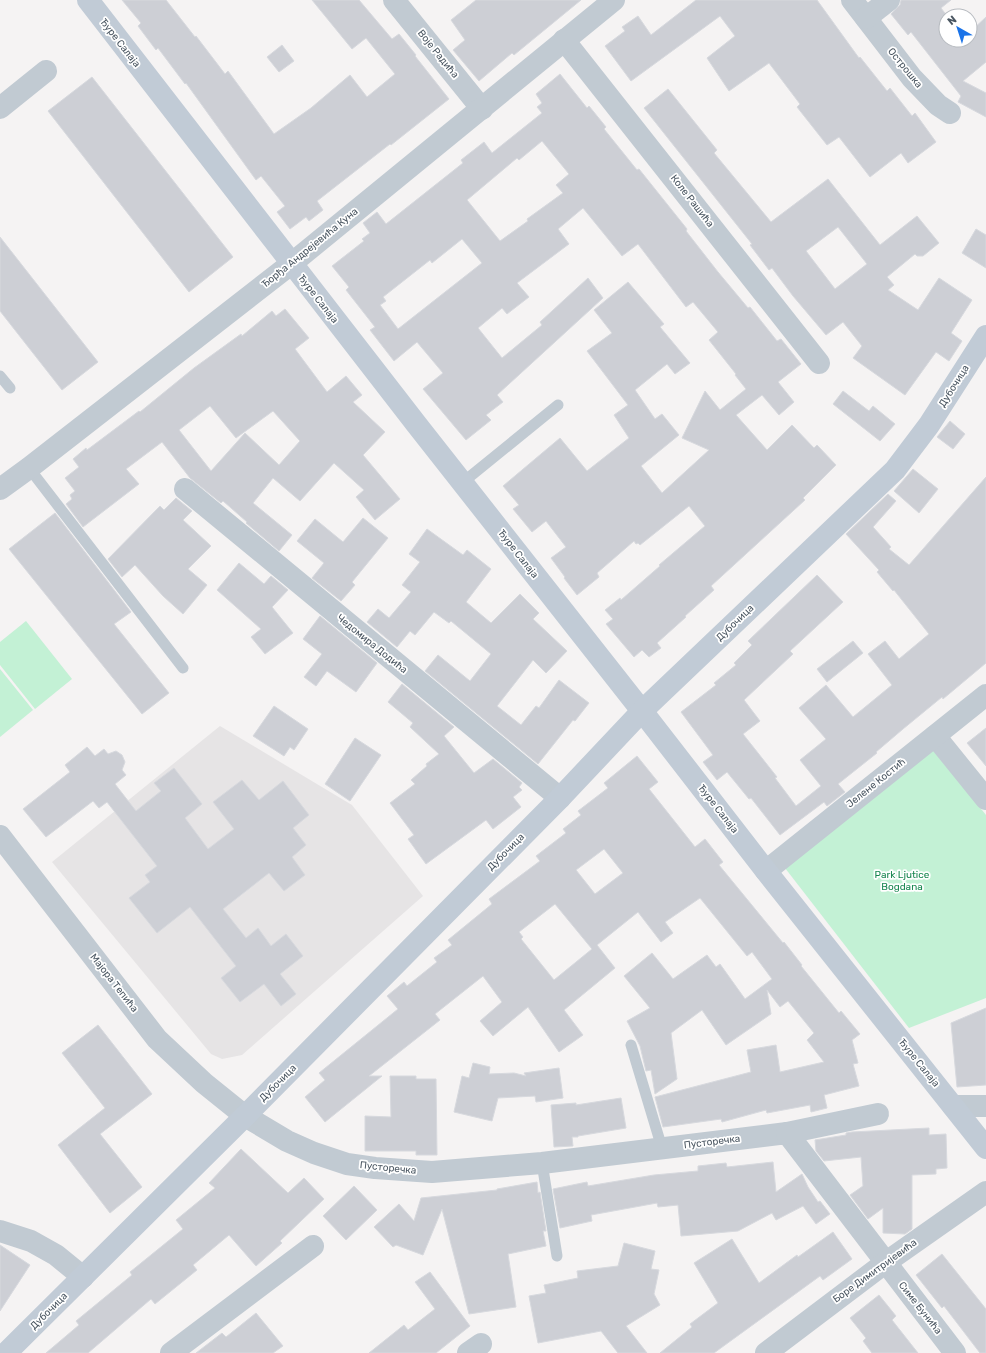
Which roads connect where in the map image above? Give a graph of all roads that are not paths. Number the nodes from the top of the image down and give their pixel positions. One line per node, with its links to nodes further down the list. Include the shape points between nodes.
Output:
1 (88, 0): 12 (street, Ђуре Салаја)
2 (394, 0): 10 (street, Воје Радића)
3 (614, 0): 7 (street, Ђорђа Андрејевића Куна)
4 (852, 0): 6 (street, Острошка)
5 (889, 0): 6 (street)
6 (866, 18): 11 (street, Острошка, via 916,82 938,105)
7 (564, 40): 10 (street, Ђорђа Андрејевића Куна); 14 (street, Коле Рашића)
8 (46, 71): 9 (street)
9 (0, 108)
10 (482, 109): 12 (street, Ђорђа Андрејевића Куна)
11 (950, 113)
12 (291, 264): 18 (street, Ђорђа Андрејевића Куна); 19 (street, Ђуре Салаја)
13 (986, 336): 24 (street, Дубочица, via 929,425 895,470)
14 (820, 363)
15 (0, 376): 16 (lane)
16 (10, 388)
17 (558, 405): 19 (lane)
18 (29, 468): 20 (street, Ђорђа Андрејевића Куна); 22 (lane)
19 (462, 483): 24 (street, Ђуре Салаја)
20 (0, 489)
21 (185, 489): 26 (street, Чедомира Додића)
22 (183, 668)
23 (986, 695): 25 (street, Јелене Костић)
24 (642, 711): 26 (street, Дубочица); 29 (street, Ђуре Салаја)
25 (935, 736): 27 (street); 29 (street, Јелене Костић)
26 (560, 798): 34 (street, Дубочица)
27 (986, 799)
28 (0, 836): 34 (street, Мајора Тепића, via 157,1039 204,1083)
29 (766, 871): 31 (street, Ђуре Салаја)
30 (631, 1045): 36 (lane)
31 (952, 1106): 32 (street); 37 (street, Ђуре Салаја)
32 (986, 1106)
33 (878, 1114): 35 (street, Пусторечка)
34 (245, 1116): 38 (street, Пусторечка, via 287,1141 347,1164 432,1172); 44 (street, Дубочица)
35 (787, 1133): 36 (street, Пусторечка); 43 (street)
36 (662, 1148): 38 (street, Пусторечка)
37 (986, 1148)
38 (542, 1163): 42 (lane)
39 (986, 1192): 43 (street, Боре Димитријевића)
40 (0, 1231): 44 (street, via 31,1242 56,1255)
41 (313, 1246): 46 (street)
42 (556, 1256)
43 (885, 1263): 47 (street, Боре Димитријевића); 48 (street, Симе Бунића)
44 (83, 1277): 45 (street, Дубочица)
45 (6, 1353)
46 (171, 1353)
47 (766, 1353)
48 (955, 1353)

